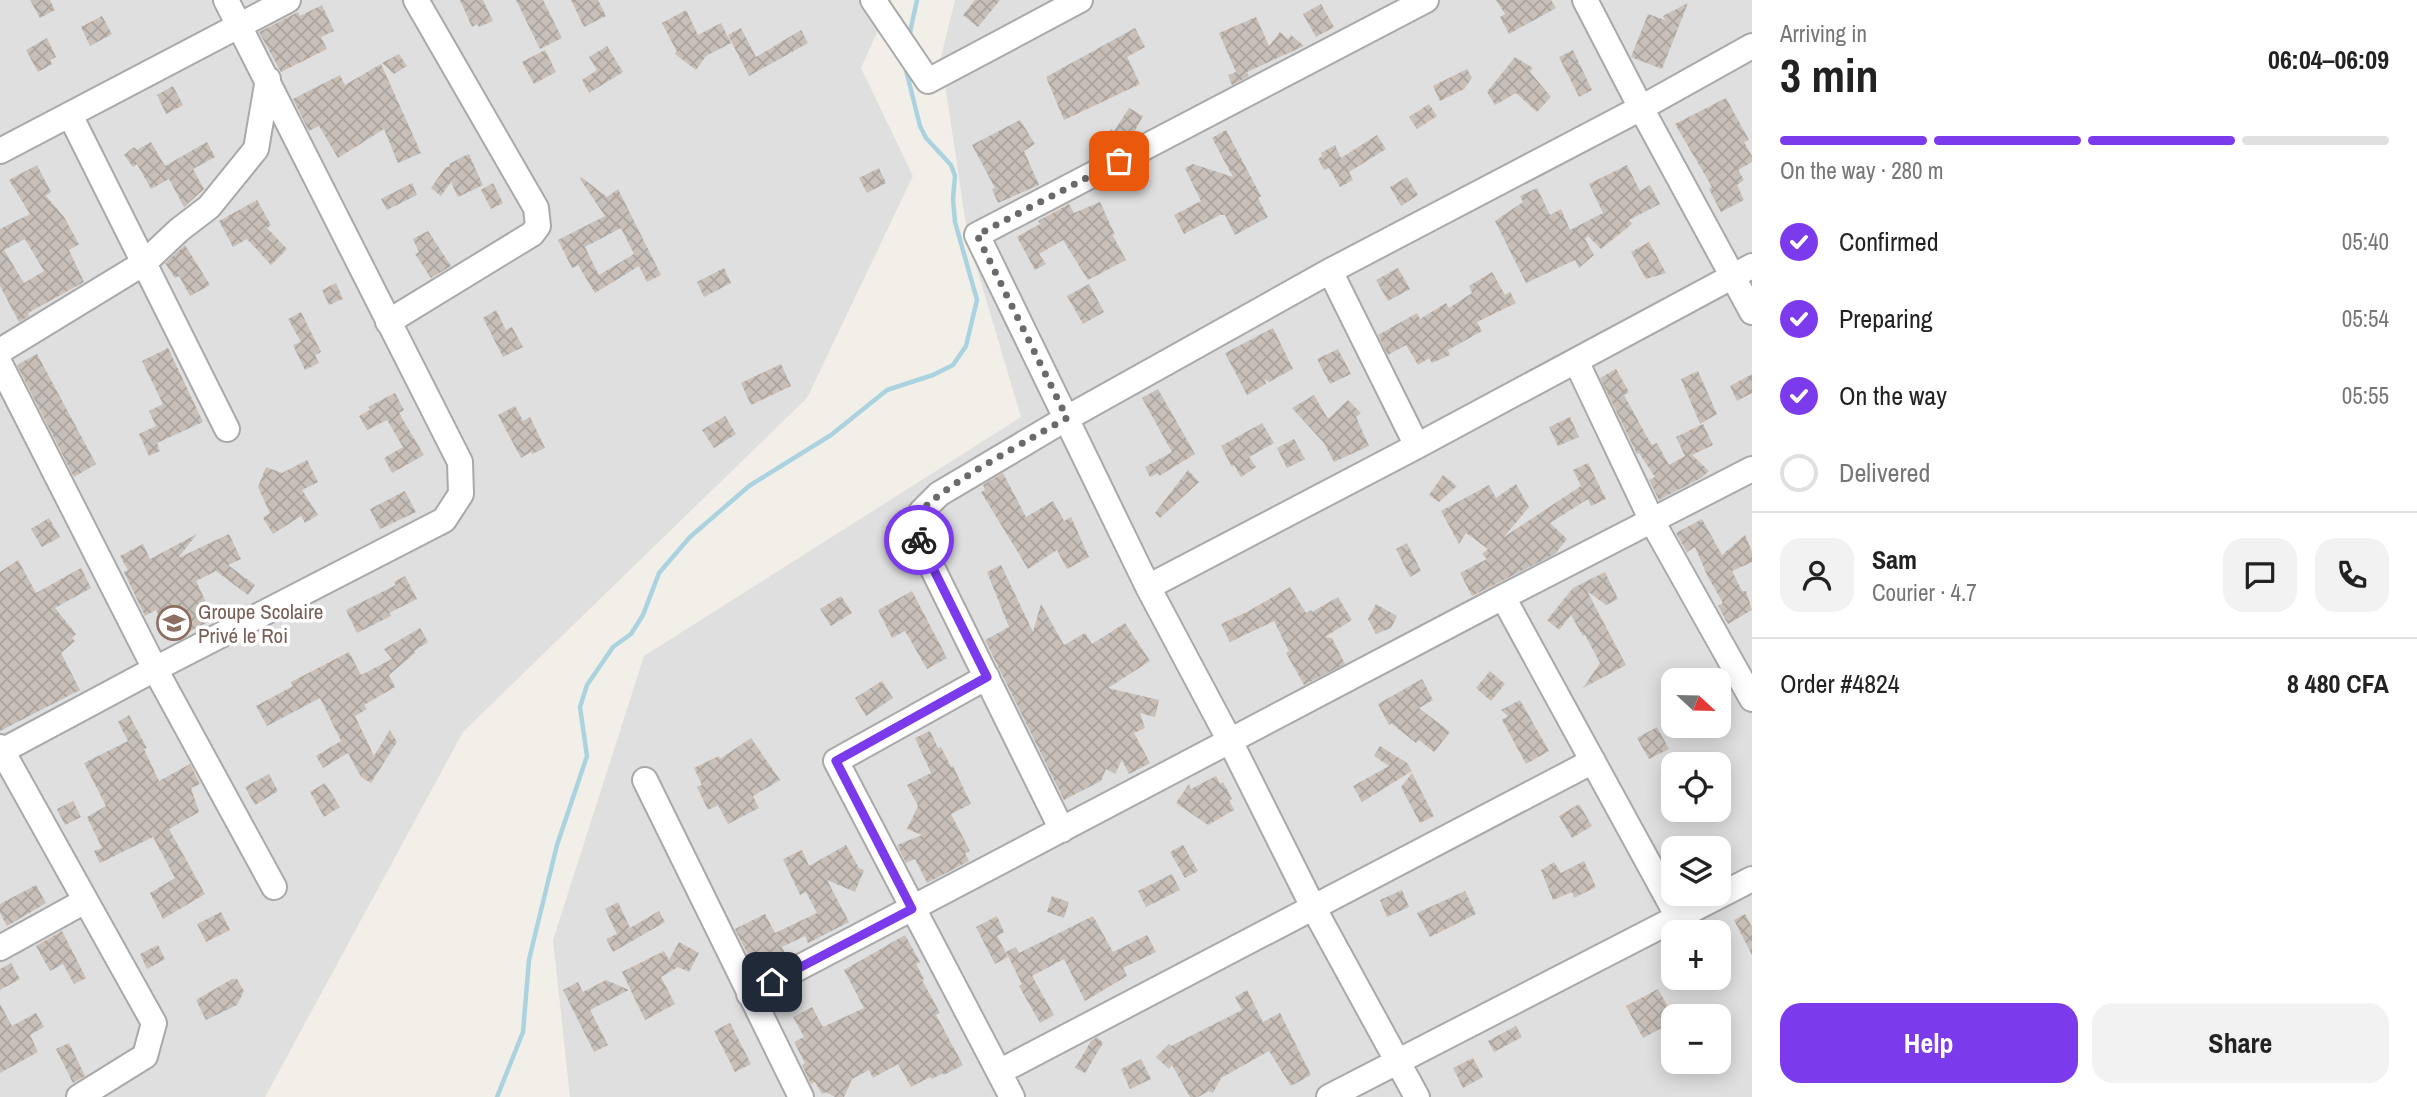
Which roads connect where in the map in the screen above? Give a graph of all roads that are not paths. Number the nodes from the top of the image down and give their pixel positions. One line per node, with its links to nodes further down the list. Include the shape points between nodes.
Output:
1 (226, 0): 8 (street)
2 (288, 0): 8 (street)
3 (416, 0): 18 (street, via 536,208 538,226 532,234)
4 (873, 0): 5 (street, via 928,81)
5 (1080, 0)
6 (1426, 0): 22 (street, via 977,235)
7 (1585, 0): 11 (street)
8 (239, 27): 10 (street); 12 (street)
9 (1752, 46): 11 (street)
10 (268, 79): 14 (street, via 256,149 209,207); 18 (street)
11 (1640, 107): 15 (street); 16 (street)
12 (70, 115): 13 (street); 14 (street)
13 (0, 151)
14 (144, 263): 19 (street); 23 (street)
15 (1330, 271): 22 (street); 24 (street)
16 (1742, 271): 17 (street); 20 (street)
17 (1752, 312)
18 (388, 322): 29 (street, via 460,462 461,494 444,520)
19 (0, 351)
20 (1576, 361): 24 (street); 26 (street)
21 (0, 364): 29 (street)
22 (1067, 418): 27 (street); 30 (street, via 939,494 921,512 916,535)
23 (227, 429)
24 (1417, 446): 27 (street)
25 (1752, 469): 26 (street)
26 (1651, 521): 28 (street); 31 (street)
27 (1148, 587): 32 (street)
28 (1503, 597): 32 (street); 34 (street)
29 (155, 668): 33 (street); 38 (street)
30 (987, 677): 36 (street); 41 (street, via 836,761)
31 (1752, 699)
32 (1231, 743): 36 (street); 40 (street)
33 (1, 750): 39 (street)
34 (1592, 761): 40 (street); 42 (street)
35 (645, 780): 44 (street)
36 (1062, 830): 41 (street)
37 (1752, 879): 42 (street)
38 (274, 887)
39 (85, 901): 43 (street); 47 (street, via 154,1023 145,1056)
40 (1313, 907): 45 (street); 46 (street)
41 (912, 909): 44 (street); 46 (street)
42 (1678, 917): 45 (street)
43 (0, 948)
44 (749, 994): 48 (street)
45 (1396, 1061): 50 (street); 51 (street)
46 (999, 1072): 49 (street)
47 (79, 1097)
48 (801, 1097)
49 (1012, 1097)
50 (1329, 1097)
51 (1417, 1097)

